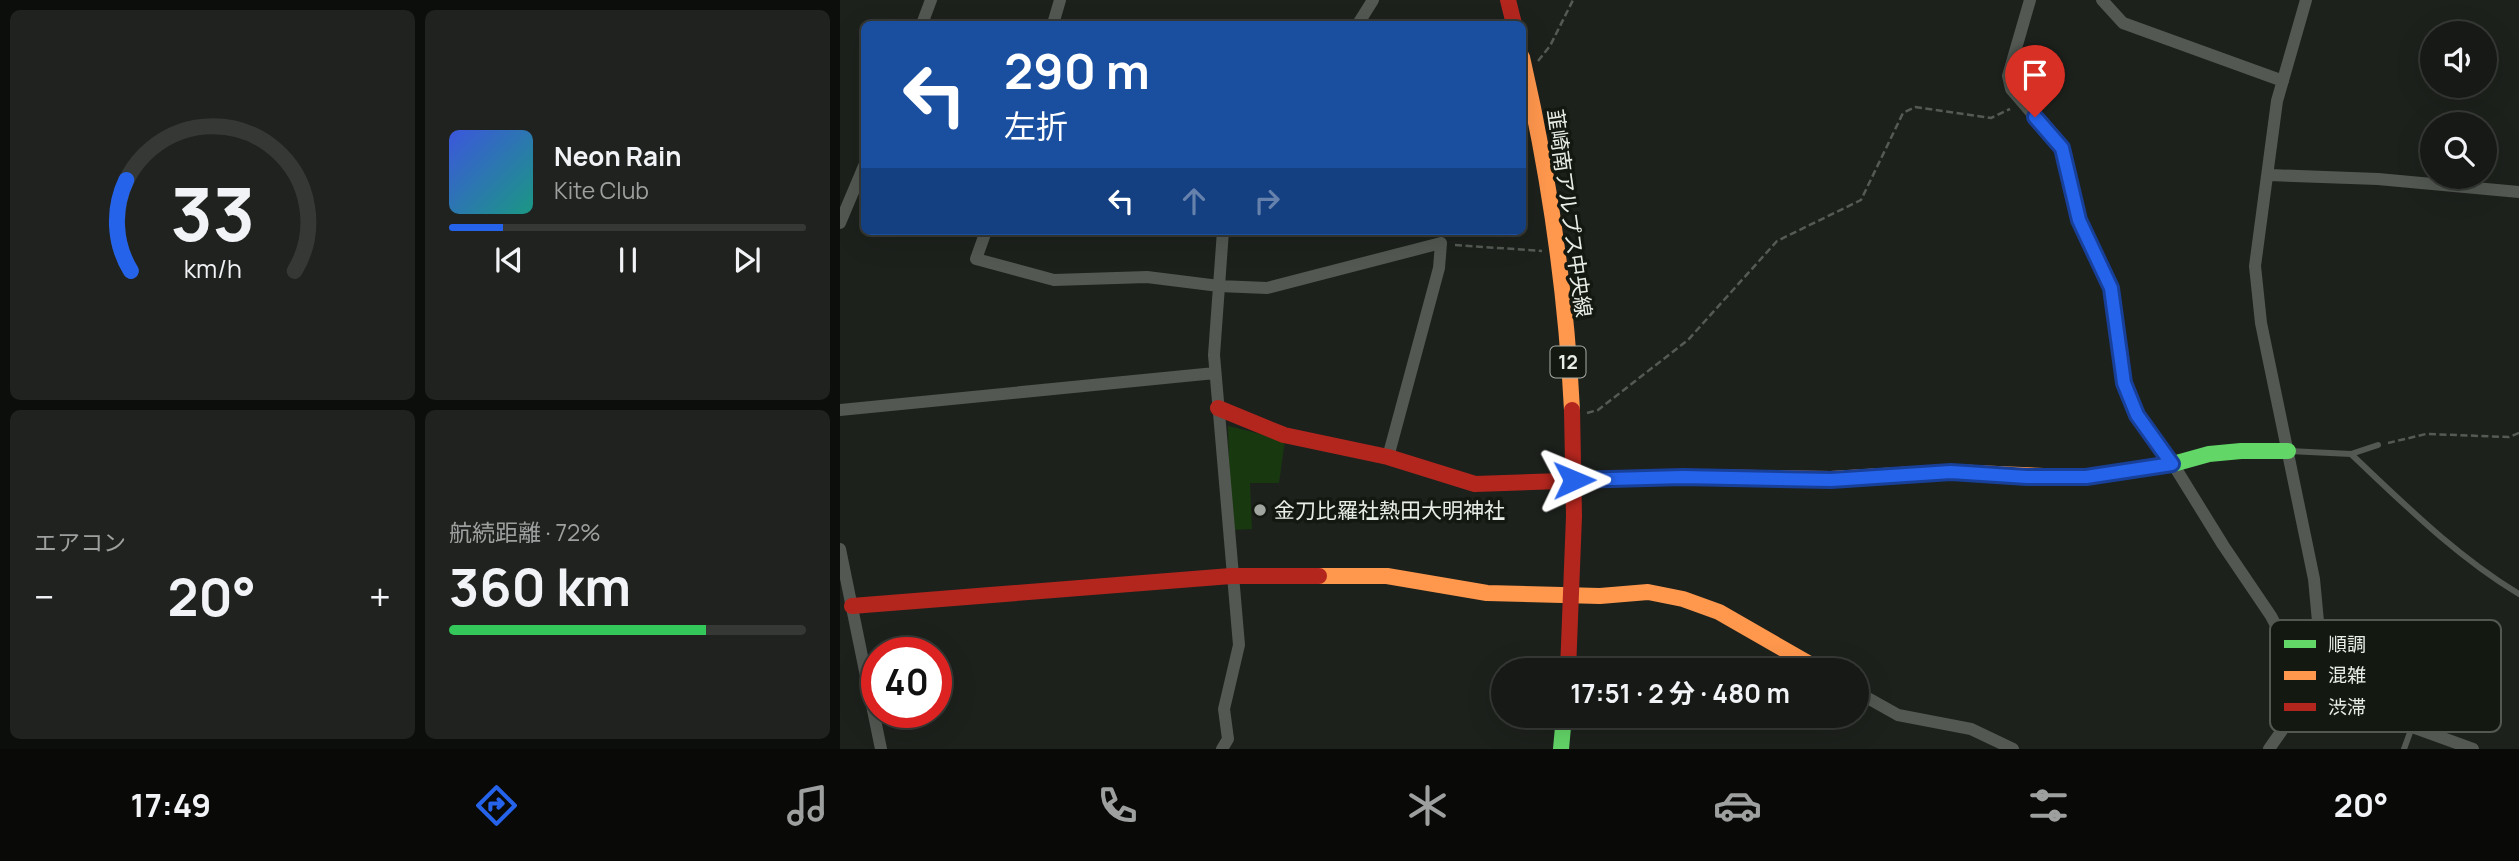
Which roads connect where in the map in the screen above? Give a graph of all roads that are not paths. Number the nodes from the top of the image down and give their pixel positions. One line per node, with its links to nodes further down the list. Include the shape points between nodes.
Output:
1 (931, 0): 8 (street)
2 (1060, 0): 9 (street)
3 (1373, 0): 10 (street)
4 (1508, 0): 11 (street)
5 (2030, 0): 28 (street, via 2008,76 2011,89 2062,148 2079,220 2111,288 2124,383 2137,415)
6 (2102, 0): 13 (street, via 2123,23)
7 (2306, 0): 13 (street)
8 (923, 21)
9 (1054, 21)
10 (1361, 21)
11 (1513, 21)
12 (1526, 72): 29 (street, 韮崎南アルプス中央線 / 12, via 1558,251)
13 (2283, 81): 15 (street)
14 (861, 173): 17 (street)
15 (2269, 175): 16 (street); 25 (street, via 2255,266 2261,323)
16 (2519, 192)
17 (840, 223)
18 (984, 235): 20 (street, via 975,260 1054,280 1147,277)
19 (1223, 235): 20 (street)
20 (1219, 286): 21 (street); 27 (street, via 1267,288 1441,243)
21 (1215, 373): 22 (street); 23 (street)
22 (1218, 408): 27 (street, via 1284,435); 31 (street)
23 (840, 410)
24 (2378, 445): 26 (lane)
25 (2288, 451): 26 (lane); 28 (street, via 2209,453); 36 (street)
26 (2351, 454): 32 (lane, via 2435,534)
27 (1388, 457): 29 (street, via 1475,484)
28 (2172, 464): 29 (street, via 2086,477 1951,472 1831,480); 35 (street)
29 (1574, 480): 33 (street, 韮崎南アルプス中央線 / 12)
30 (840, 549): 34 (street)
31 (1231, 576): 33 (street, via 1387,576 1487,593); 34 (street); 45 (street, via 1238,645 1224,709 1228,739)
32 (2519, 594)
33 (1574, 595): 37 (street, 韮崎南アルプス中央線 / 12); 38 (street, via 1648,592 1683,599 1719,612)
34 (852, 606): 44 (street)
35 (2273, 620)
36 (2318, 620)
37 (1569, 658)
38 (1799, 658)
39 (1869, 699): 47 (street, via 1898,715 1971,729)
40 (1563, 728): 46 (street)
41 (2281, 732): 48 (street)
42 (2410, 732): 49 (lane)
43 (2426, 732): 50 (street)
44 (881, 749)
45 (1222, 749)
46 (1561, 749)
47 (2012, 749)
48 (2269, 749)
49 (2403, 749)
50 (2473, 749)

